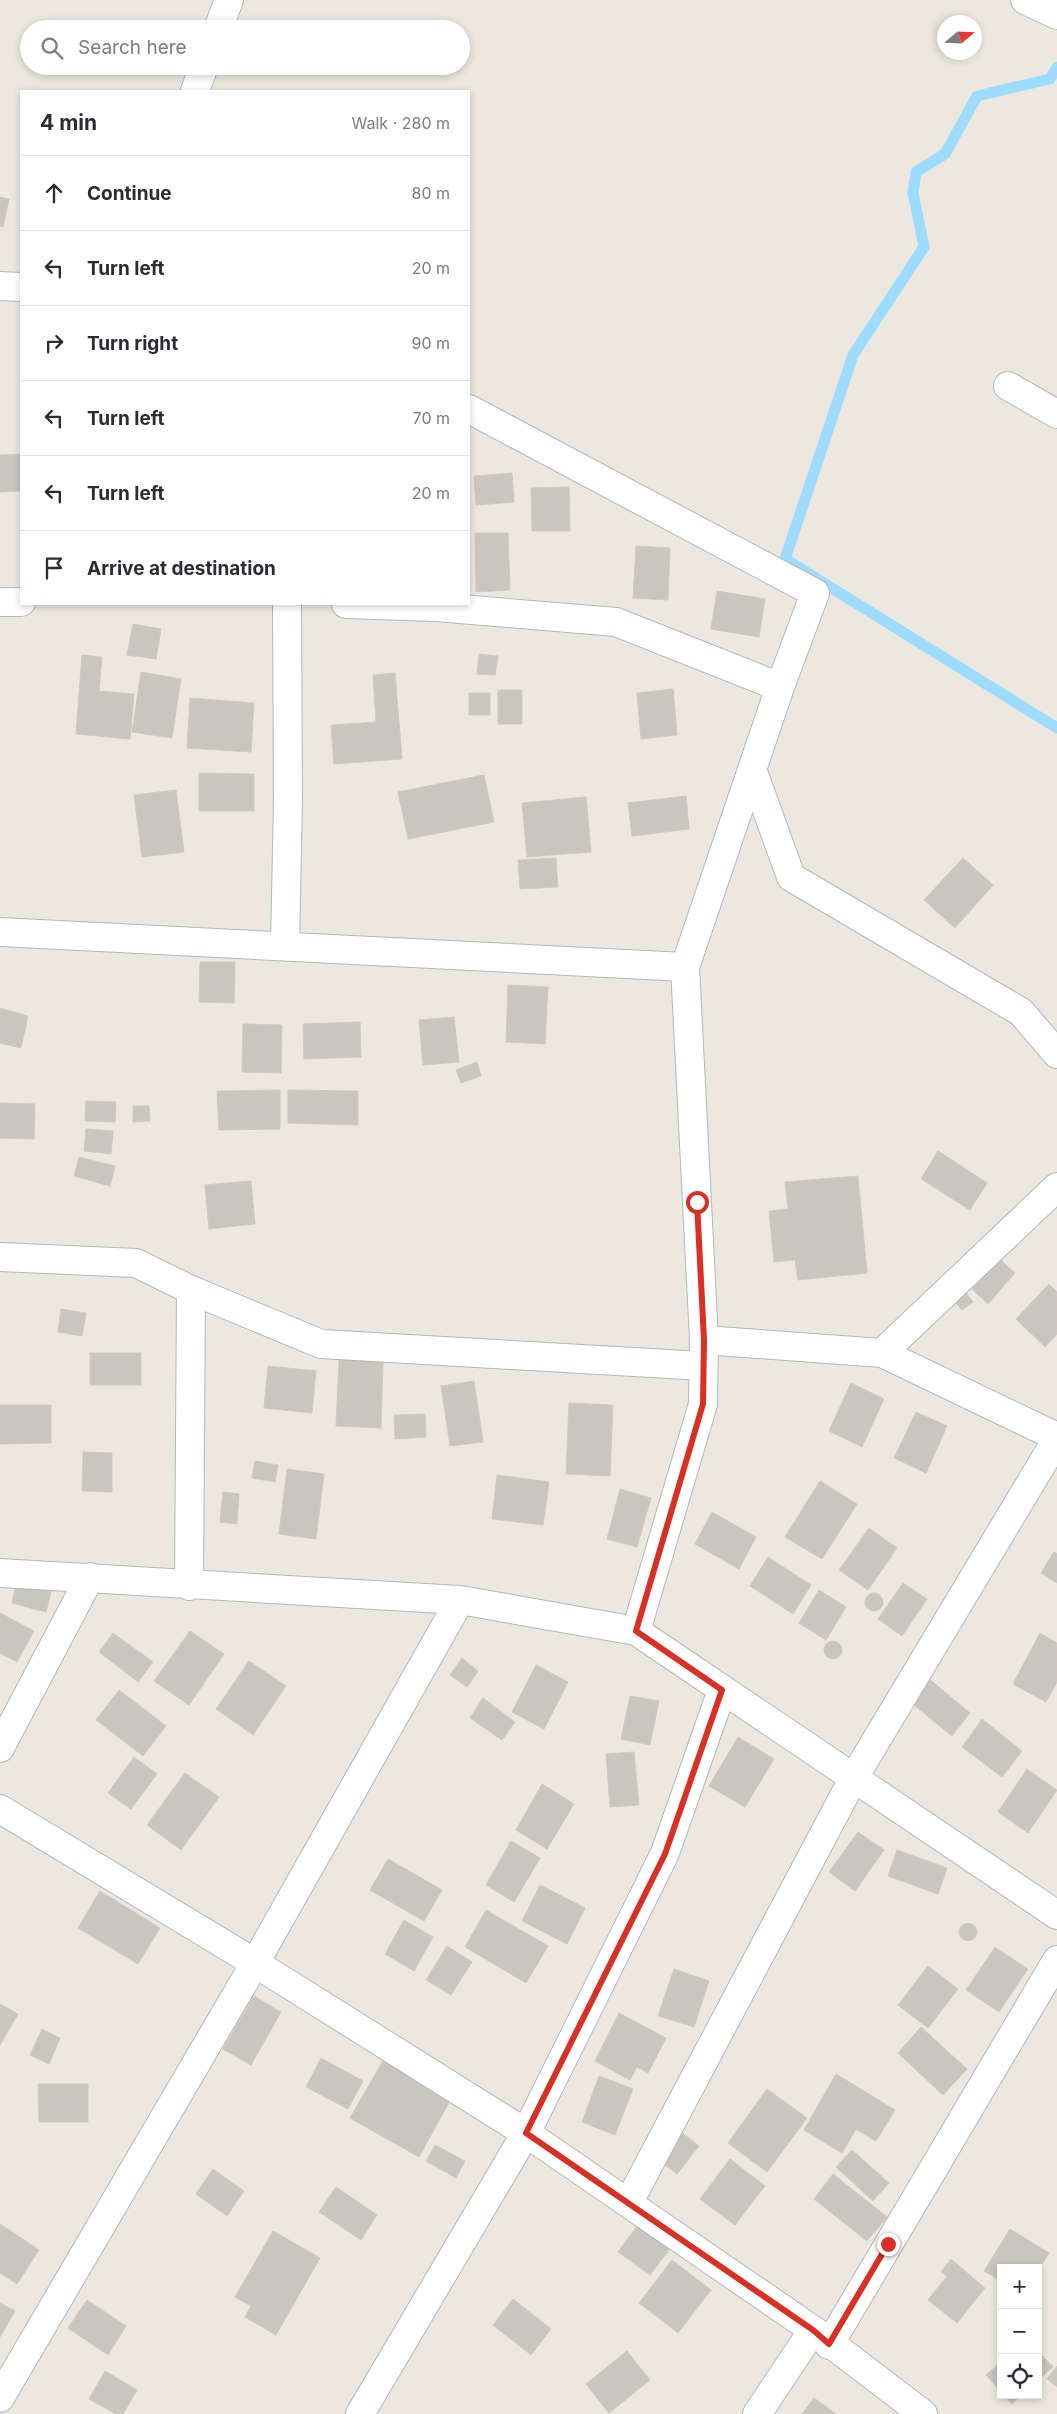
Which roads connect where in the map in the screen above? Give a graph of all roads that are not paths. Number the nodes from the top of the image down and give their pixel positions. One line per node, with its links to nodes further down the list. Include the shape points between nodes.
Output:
1 (229, 0): 4 (street)
2 (1025, 0): 3 (street)
3 (1057, 15)
4 (221, 20)
5 (201, 75): 6 (street)
6 (195, 90)
7 (0, 286): 8 (street)
8 (20, 287)
9 (1008, 386): 11 (street)
10 (470, 410): 16 (street, via 815,593)
11 (1057, 414)
12 (0, 602): 13 (street)
13 (20, 602)
14 (287, 605): 19 (street)
15 (376, 605): 16 (street, via 616,622)
16 (780, 687): 17 (street)
17 (752, 769): 20 (street); 21 (street, via 792,877 1021,1012)
18 (0, 932): 19 (street)
19 (285, 945): 20 (street)
20 (685, 967): 25 (street)
21 (1057, 1054)
22 (1057, 1187): 26 (street)
23 (0, 1256): 24 (street, via 136,1262)
24 (191, 1290): 25 (street, via 321,1344); 30 (street)
25 (704, 1353): 26 (street); 32 (street, via 703,1404)
26 (882, 1353): 27 (street)
27 (1057, 1438): 35 (street)
28 (0, 1573): 29 (street)
29 (90, 1577): 30 (street); 34 (street)
30 (189, 1586): 31 (street)
31 (460, 1600): 32 (street); 39 (street)
32 (636, 1631): 33 (street)
33 (722, 1690): 35 (street); 40 (street, via 665,1854)
34 (0, 1748)
35 (853, 1779): 37 (street); 41 (street)
36 (0, 1809): 39 (street)
37 (1057, 1915)
38 (1057, 1960): 42 (street)
39 (255, 1963): 40 (street); 43 (street)
40 (526, 2133): 41 (street); 44 (street)
41 (629, 2202): 42 (street)
42 (821, 2337): 45 (street); 46 (street)
43 (0, 2398)
44 (360, 2414)
45 (757, 2414)
46 (923, 2414)

